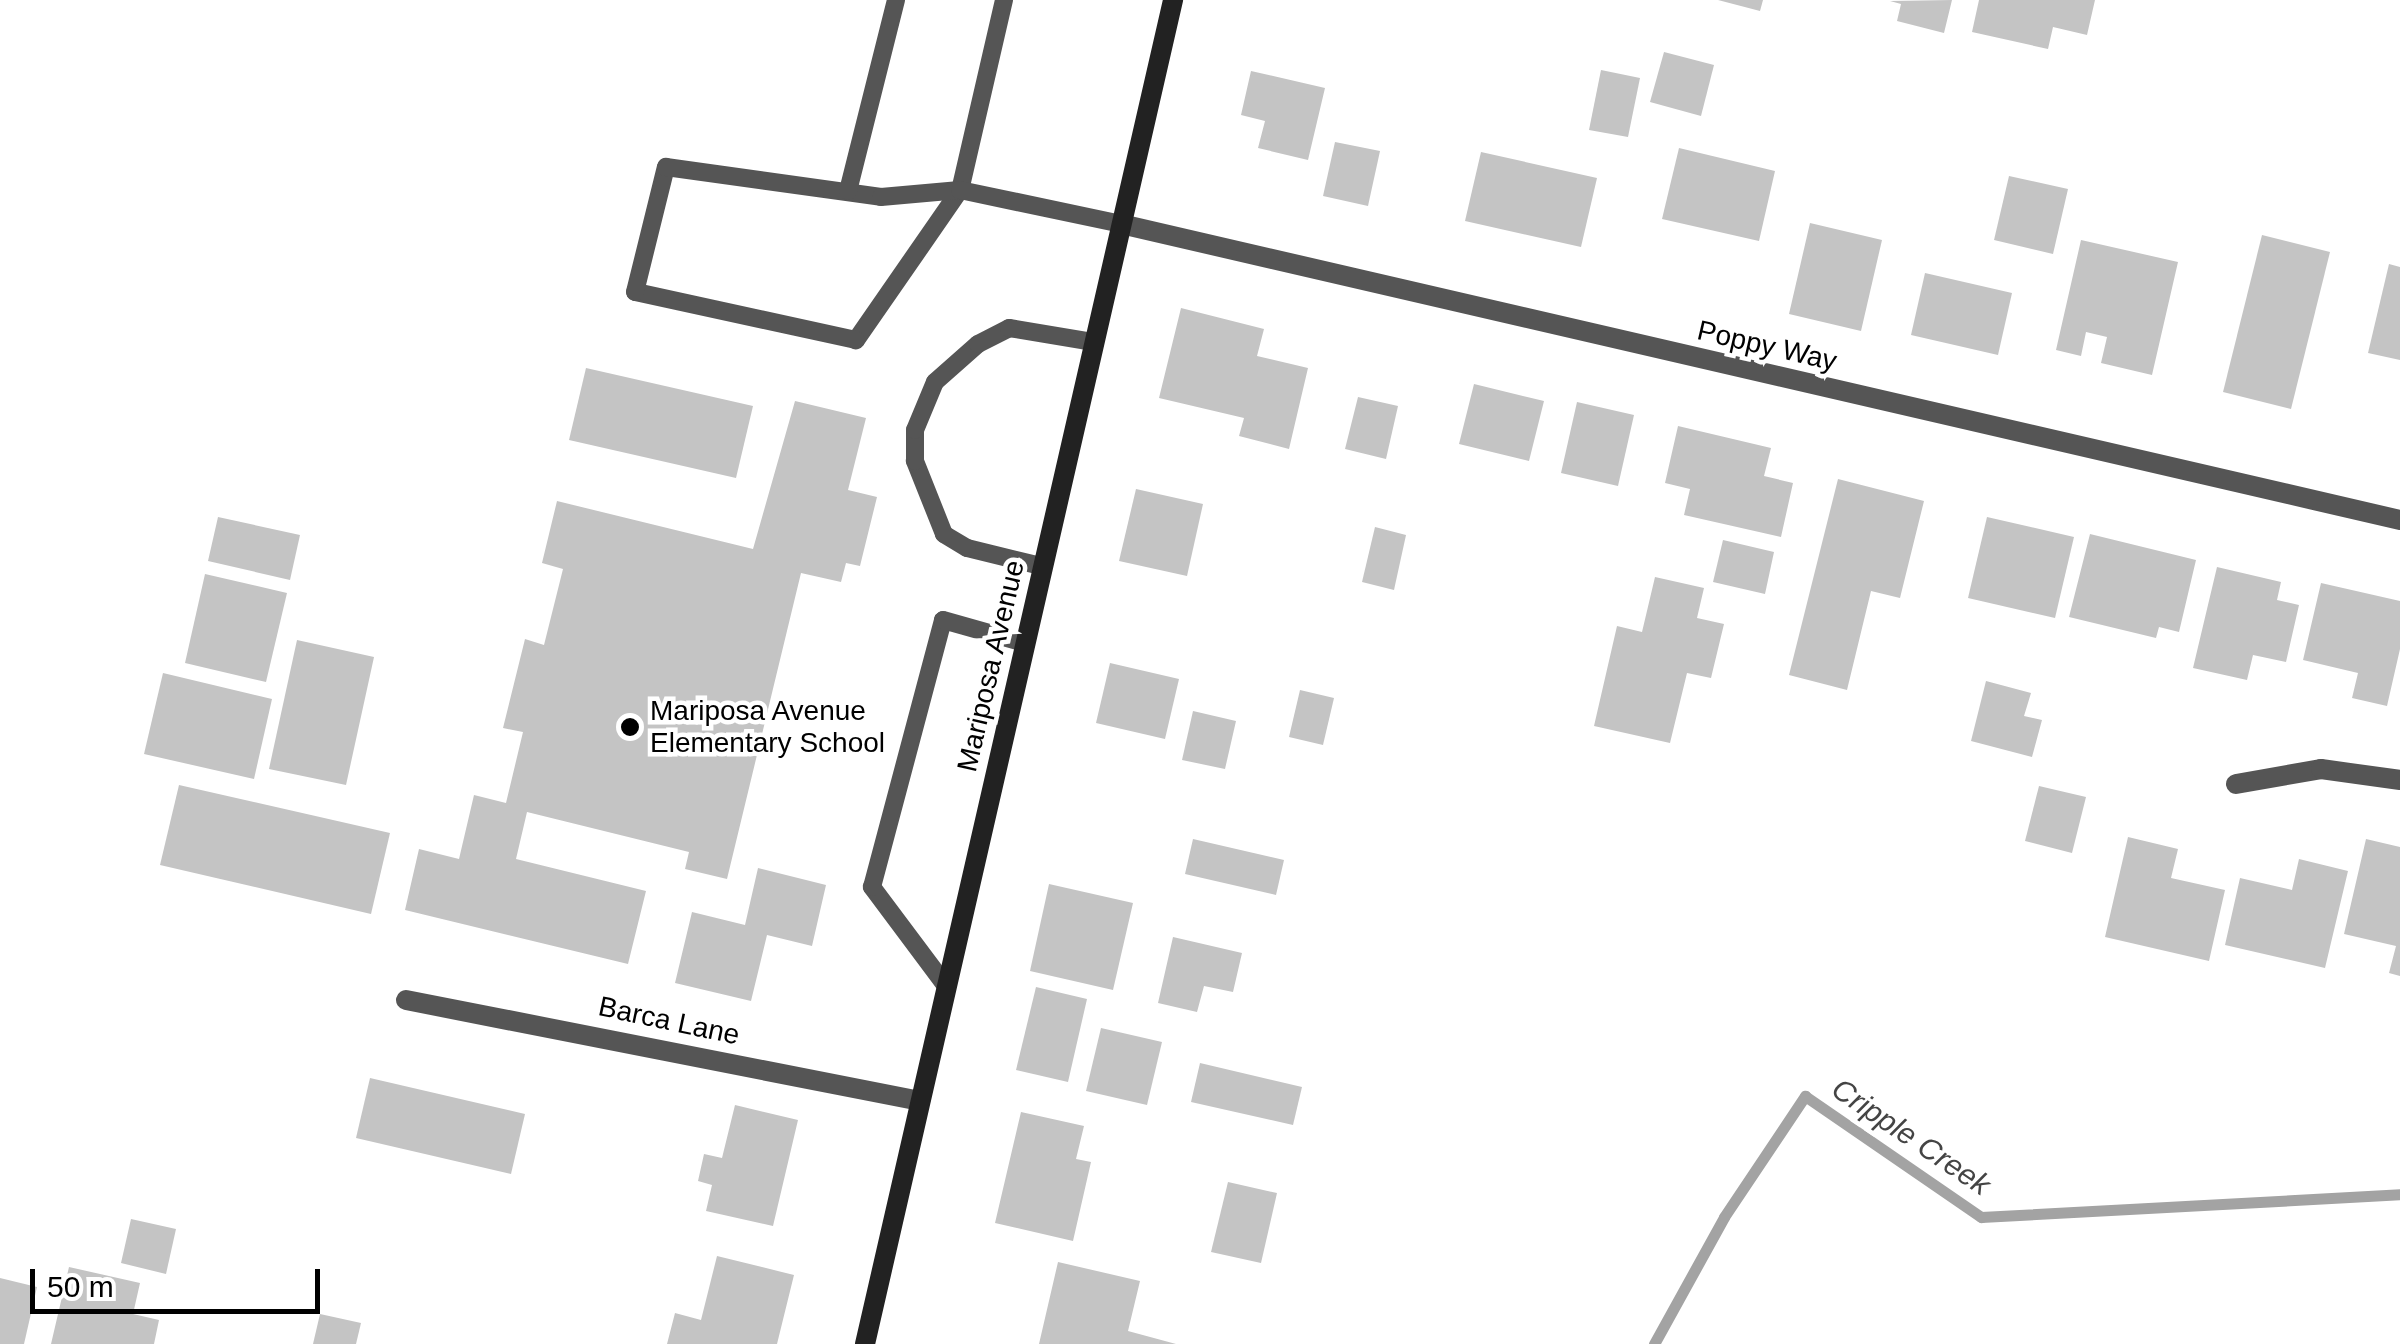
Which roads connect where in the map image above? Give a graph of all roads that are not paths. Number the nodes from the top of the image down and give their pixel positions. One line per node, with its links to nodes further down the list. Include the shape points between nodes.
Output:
1 (896, 0): 5 (lane)
2 (1004, 0): 4 (lane)
3 (1173, 0): 6 (street, Mariposa Avenue)
4 (960, 190): 5 (lane, via 881,197); 5 (lane, via 856,340 635,292 666,168); 6 (lane)
5 (848, 191)
6 (1121, 224): 7 (street, Mariposa Avenue); 8 (street, Poppy Way)
7 (1094, 342): 9 (street, Mariposa Avenue); 9 (lane, via 1008,328 935,382 915,430 915,461 944,534 967,548)
8 (2400, 520)
9 (1040, 566): 10 (street, Mariposa Avenue)
10 (1025, 643): 13 (street, Mariposa Avenue); 13 (lane, via 943,620 872,887)
11 (2400, 780): 12 (street, via 2321,769)
12 (2236, 784)
13 (946, 986): 15 (street, Mariposa Avenue)
14 (406, 1000): 15 (street, Barca Lane)
15 (920, 1101): 16 (street, Mariposa Avenue)
16 (865, 1344)

